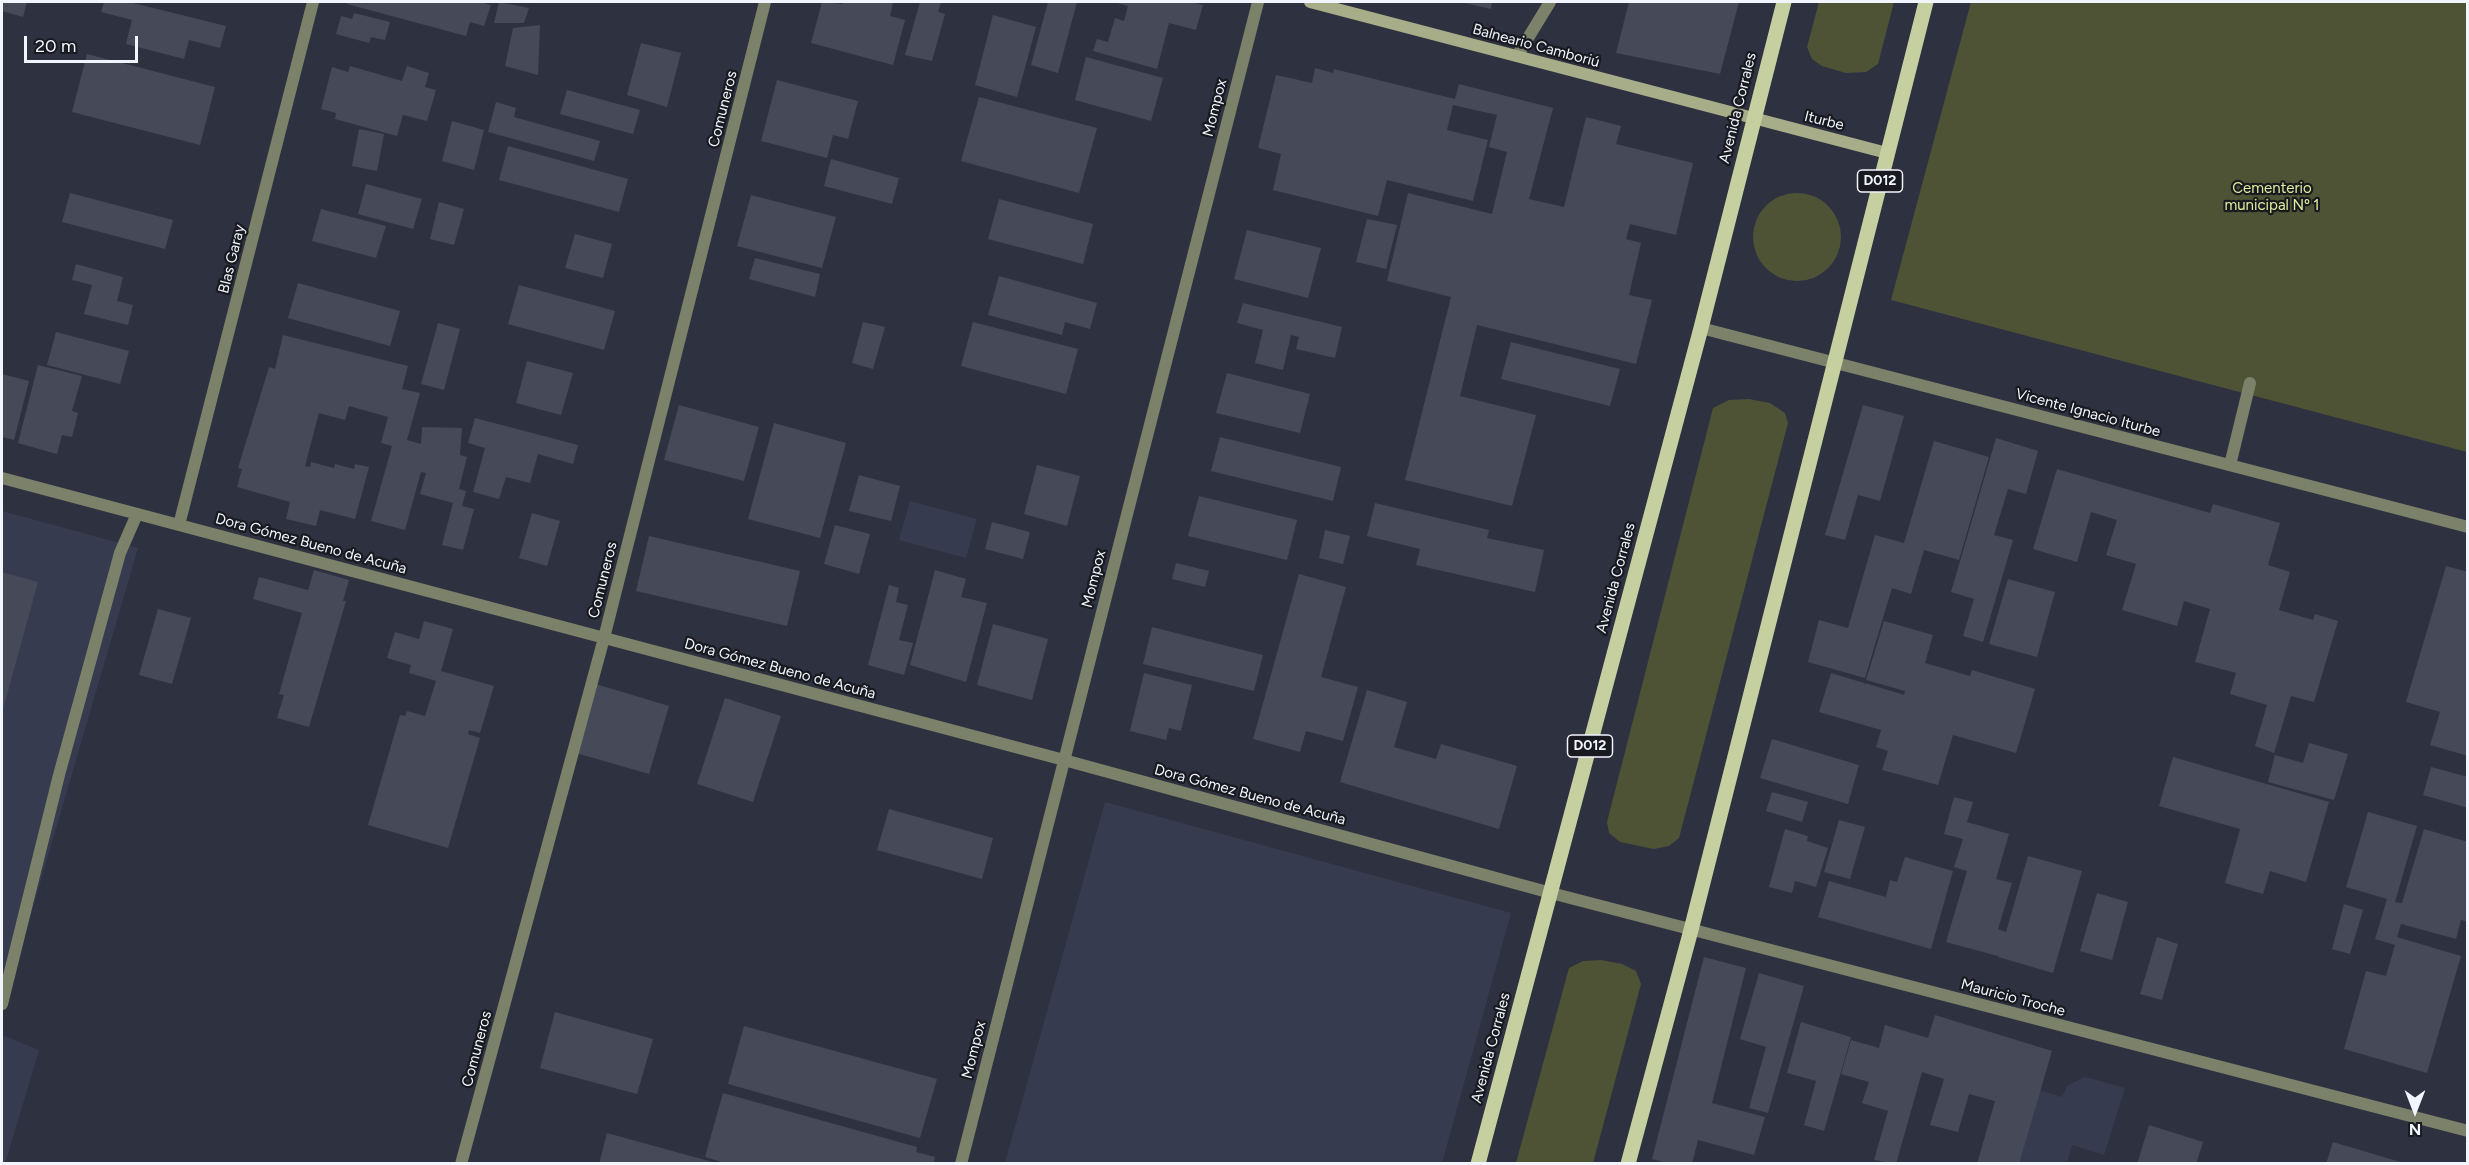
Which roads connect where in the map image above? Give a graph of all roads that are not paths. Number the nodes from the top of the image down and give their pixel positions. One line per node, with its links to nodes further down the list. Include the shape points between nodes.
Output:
1 (314, 2): 17 (street, Blas Garay)
2 (765, 2): 19 (street, Comuneros)
3 (1258, 2): 20 (street, Mompox)
4 (1310, 2): 8 (street, Balneario Camboriú)
5 (1550, 2): 8 (street)
6 (1784, 2): 9 (main road, Avenida Corrales / D012)
7 (1926, 2): 10 (main road, D012)
8 (1517, 56): 9 (street, Balneario Camboriú)
9 (1755, 119): 10 (street, Iturbe); 11 (main road, Avenida Corrales / D012)
10 (1887, 153): 12 (main road, D012)
11 (1701, 328): 12 (street, Vicente Ignacio Iturbe); 21 (main road, Avenida Corrales / D012)
12 (1834, 362): 14 (street, Vicente Ignacio Iturbe); 22 (main road, D012)
13 (2250, 382): 14 (street)
14 (2230, 465): 18 (street, Vicente Ignacio Iturbe)
15 (2, 478): 16 (street, Dora Gómez Bueno de Acuña)
16 (137, 514): 17 (street, Dora Gómez Bueno de Acuña); 23 (street, via 120,554 68,741)
17 (179, 525): 19 (street, Dora Gómez Bueno de Acuña)
18 (2468, 528)
19 (604, 638): 20 (street, Dora Gómez Bueno de Acuña); 25 (street, Comuneros)
20 (1064, 760): 21 (street, Dora Gómez Bueno de Acuña); 26 (street, Mompox)
21 (1551, 893): 22 (street, Mauricio Troche); 27 (main road, Avenida Corrales / D012)
22 (1691, 930): 24 (street, Mauricio Troche); 28 (main road, D012)
23 (2, 1004)
24 (2468, 1131)
25 (461, 1164)
26 (960, 1164)
27 (1478, 1164)
28 (1628, 1164)

